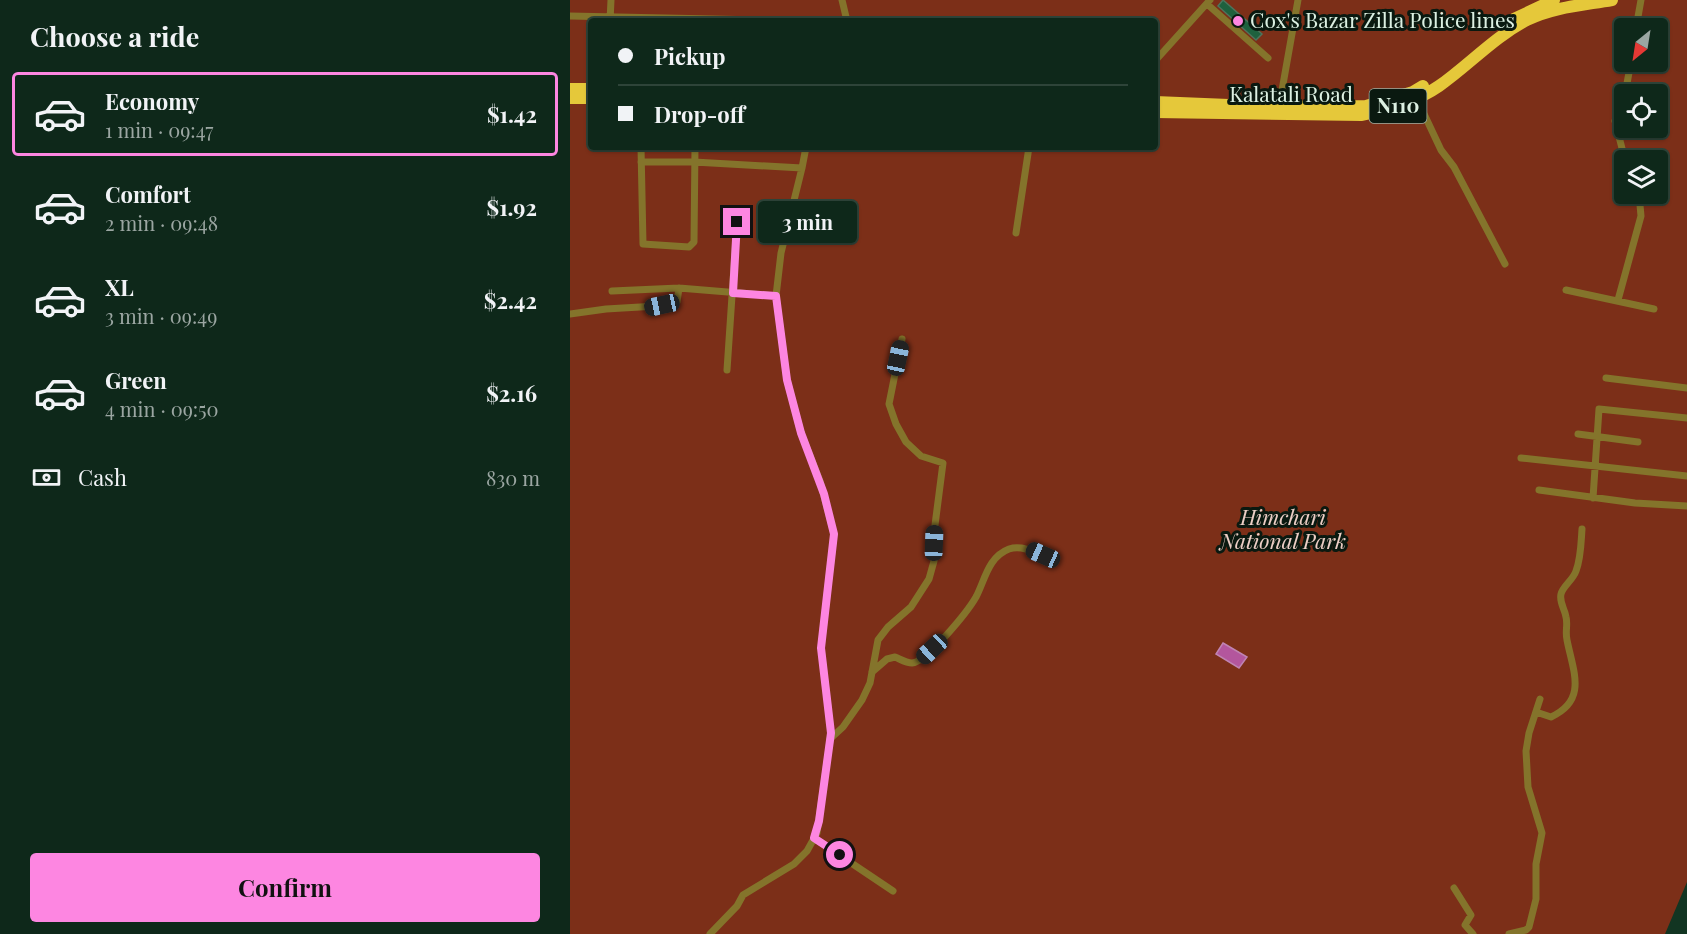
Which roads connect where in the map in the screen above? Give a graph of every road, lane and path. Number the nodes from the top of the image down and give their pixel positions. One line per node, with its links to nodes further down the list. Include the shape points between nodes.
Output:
1 (611, 0): 10 (street)
2 (842, 0): 11 (street)
3 (1298, 0): 21 (street)
4 (1554, 0): 21 (highway, Kalatali Road / N110, via 1504,24 1413,92 1366,106)
5 (1612, 0): 19 (highway, Kalatali Road / N110, via 1553,10 1528,20)
6 (1641, 0): 12 (street)
7 (1209, 2): 13 (street); 14 (street)
8 (570, 16): 9 (street)
9 (597, 18)
10 (610, 18)
11 (846, 18)
12 (1638, 18)
13 (1158, 58)
14 (1268, 58)
15 (570, 89): 16 (highway)
16 (588, 89)
17 (570, 98): 18 (highway)
18 (588, 98)
19 (1417, 99): 22 (highway, Kalatali Road / N110, via 1362,115); 33 (street)
20 (1158, 102): 21 (highway, Kalatali Road / N110)
21 (1279, 107)
22 (1158, 112)
23 (641, 150): 27 (street)
24 (695, 150): 28 (street)
25 (805, 150): 29 (street)
26 (1029, 150): 32 (street)
27 (641, 162): 28 (street); 28 (street, via 643,244 689,247 694,242)
28 (694, 162): 29 (street)
29 (802, 168): 38 (street, via 781,254)
30 (1640, 204): 39 (street, via 1641,216)
31 (737, 222): 37 (street)
32 (1016, 233)
33 (1505, 264)
34 (679, 288): 36 (street); 37 (street); 41 (street, via 674,305)
35 (1566, 290): 39 (street)
36 (612, 291)
37 (733, 293): 38 (street); 43 (street)
38 (776, 296): 61 (street, via 787,380 834,534 821,648)
39 (1618, 300): 40 (street)
40 (1654, 309)
41 (570, 314)
42 (902, 339): 58 (street, via 889,404 906,441 921,456 943,463 929,579 911,607 878,640)
43 (727, 370)
44 (1606, 378): 45 (street)
45 (1687, 388)
46 (1687, 418): 48 (street, via 1599,409)
47 (1578, 434): 48 (street)
48 (1597, 437): 49 (street); 51 (street)
49 (1638, 442)
50 (1521, 458): 51 (street)
51 (1595, 466): 52 (street); 54 (street)
52 (1687, 476)
53 (1539, 490): 54 (street)
54 (1593, 498): 55 (street)
55 (1687, 506)
56 (1582, 530): 60 (street, via 1576,569 1561,593 1575,689 1560,712 1551,717)
57 (1049, 555): 58 (street, via 1018,548 1005,552 991,562 976,597 962,617 920,660 908,663 895,657 887,659)
58 (872, 672): 61 (street, via 862,700 843,728)
59 (1540, 699): 60 (street)
60 (1536, 712): 67 (street, via 1529,733 1526,766 1531,800 1542,833 1536,864 1536,899 1529,927)
61 (830, 736): 62 (street)
62 (814, 838): 64 (street); 65 (street, via 794,864 744,895)
63 (1454, 888): 66 (street, via 1471,915 1465,925)
64 (893, 891)
65 (710, 934)
66 (1473, 934)
67 (1509, 934)

